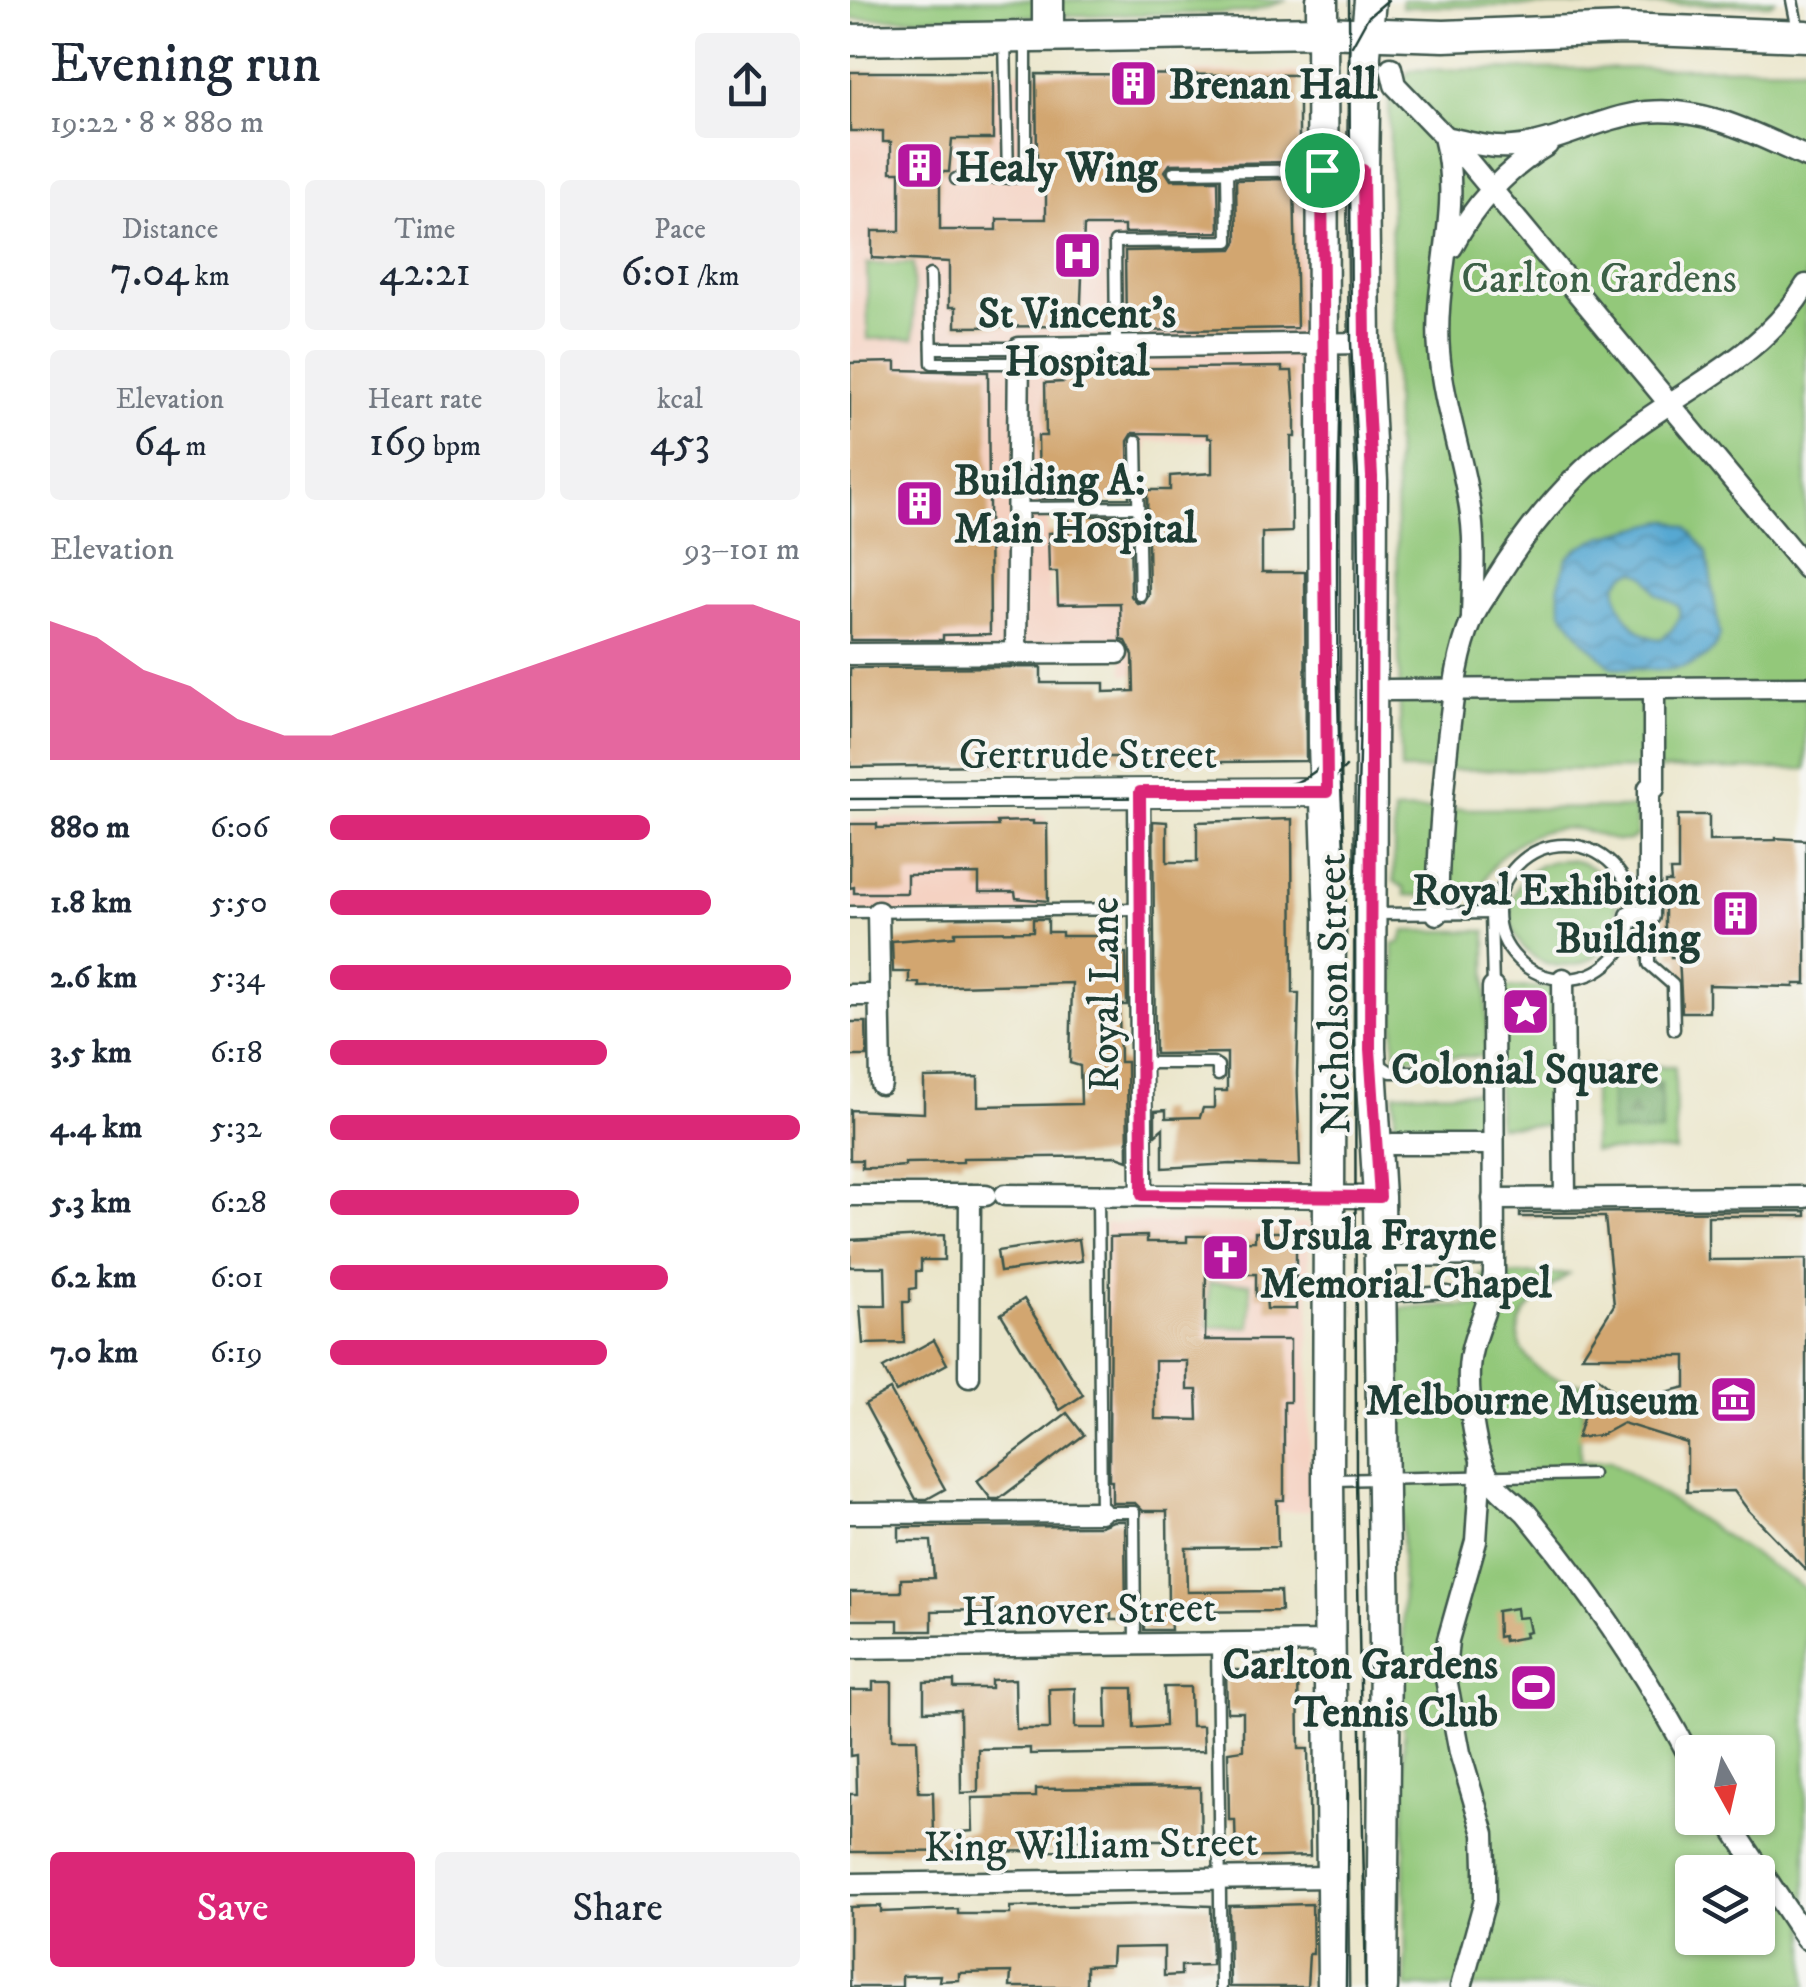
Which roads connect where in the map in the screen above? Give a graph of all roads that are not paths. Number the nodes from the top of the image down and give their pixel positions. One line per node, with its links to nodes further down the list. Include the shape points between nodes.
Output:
1 (1048, 0): 7 (main road)
2 (1322, 0): 5 (main road, Nicholson Street)
3 (1370, 0): 8 (main road, Nicholson Street)
4 (1792, 0): 6 (lane)
5 (1322, 32): 7 (main road); 8 (main road); 14 (main road, Nicholson Street)
6 (1799, 35): 8 (main road, via 1624,29)
7 (1027, 36): 9 (main road); 18 (lane); 18 (lane, via 1028,165 1020,177)
8 (1366, 36): 15 (main road, Nicholson Street)
9 (850, 40)
10 (1391, 68): 12 (street, via 1395,85)
11 (1565, 133): 12 (street, via 1512,147); 13 (street, via 1604,119 1687,113 1731,122); 20 (street, via 1528,156)
12 (1444, 137): 20 (street); 21 (street, via 1451,196)
13 (1806, 158)
14 (1322, 170): 15 (lane); 17 (lane); 24 (main road, Nicholson Street)
15 (1363, 170): 25 (main road, Nicholson Street)
16 (1174, 172): 17 (lane)
17 (1227, 172): 26 (lane, via 1228,241 1115,242)
18 (1008, 178): 19 (lane)
19 (956, 179)
20 (1492, 191): 21 (street); 29 (street)
21 (1446, 258): 35 (street, via 1439,353 1474,535)
22 (930, 275): 27 (lane)
23 (1806, 285): 29 (street, via 1764,338)
24 (1323, 344): 25 (street); 26 (street); 45 (main road, Nicholson Street)
25 (1365, 344): 43 (main road, Nicholson Street)
26 (1116, 346): 28 (street)
27 (932, 348): 28 (lane); 28 (lane, via 932,362)
28 (1019, 356): 32 (street)
29 (1670, 403): 33 (street); 35 (street, via 1571,480 1514,549)
30 (1138, 441): 31 (lane)
31 (1138, 507): 32 (lane); 34 (lane)
32 (1018, 508): 38 (street)
33 (1806, 568)
34 (1140, 595)
35 (1472, 617): 42 (street)
36 (1118, 653): 38 (street)
37 (850, 654): 38 (street)
38 (1016, 654)
39 (1806, 687): 40 (street)
40 (1654, 688): 42 (street); 53 (street)
41 (1389, 690): 42 (street)
42 (1454, 690): 52 (street)
43 (1372, 788): 45 (main road); 51 (main road, Nicholson Street)
44 (1140, 792): 45 (street, Gertrude Street); 46 (street, Gertrude Street); 47 (street, Royal Lane)
45 (1327, 792): 70 (main road, Nicholson Street)
46 (850, 795)
47 (1139, 908): 49 (lane); 60 (street, Royal Lane)
48 (850, 912): 49 (lane)
49 (878, 912): 57 (street)
50 (1495, 913): 52 (lane); 53 (lane, via 1512,871 1539,851 1572,846 1613,865); 54 (lane, via 1510,952 1543,976); 55 (lane)
51 (1372, 914): 52 (lane); 59 (main road, Nicholson Street)
52 (1437, 914)
53 (1640, 916): 54 (lane, via 1606,966); 58 (lane, via 1649,964 1674,986)
54 (1564, 979): 74 (street)
55 (1492, 988): 65 (street)
56 (850, 995): 57 (street)
57 (879, 995): 63 (street)
58 (1674, 1029)
59 (1370, 1049): 61 (lane, via 1384,1071); 71 (main road, Nicholson Street)
60 (1141, 1064): 62 (lane, via 1213,1062); 68 (street, Royal Lane)
61 (1446, 1072)
62 (1218, 1075)
63 (881, 1084)
64 (1392, 1144): 65 (street)
65 (1492, 1144): 73 (street)
66 (850, 1195): 67 (street)
67 (987, 1195): 69 (street); 79 (street)
68 (1142, 1195): 69 (street); 70 (street)
69 (1098, 1196): 84 (lane)
70 (1327, 1196): 71 (street); 83 (main road, Nicholson Street)
71 (1380, 1197): 78 (main road, Nicholson Street)
72 (1806, 1197): 74 (street)
73 (1492, 1199): 74 (street); 75 (street)
74 (1565, 1199)
75 (1493, 1255): 76 (street); 80 (street, via 1492,1289 1469,1370)
76 (1393, 1256)
77 (1448, 1292): 78 (lane)
78 (1380, 1297): 82 (main road, Nicholson Street)
79 (969, 1376)
80 (1483, 1469): 81 (lane); 82 (lane); 90 (street, via 1527,1514 1597,1607); 99 (street, via 1476,1541 1448,1640 1446,1674 1484,1834 1485,1900)
81 (1592, 1474)
82 (1382, 1478): 83 (lane); 98 (main road, Nicholson Street)
83 (1328, 1480): 86 (main road, Nicholson Street)
84 (1101, 1512): 85 (street); 87 (lane, via 1134,1512)
85 (850, 1513)
86 (1329, 1642): 88 (street, Hanover Street); 92 (main road, Nicholson Street)
87 (1136, 1644): 88 (street, Hanover Street); 89 (street, Hanover Street)
88 (1217, 1644): 93 (lane)
89 (850, 1648)
90 (1679, 1735)
91 (1737, 1835): 95 (street)
92 (1332, 1876): 93 (street, King William Street); 97 (main road, Nicholson Street)
93 (1219, 1880): 94 (street, King William Street); 96 (lane)
94 (850, 1884)
95 (1806, 1939)
96 (1221, 1987)
97 (1333, 1987)
98 (1382, 1987)
99 (1460, 1987)

